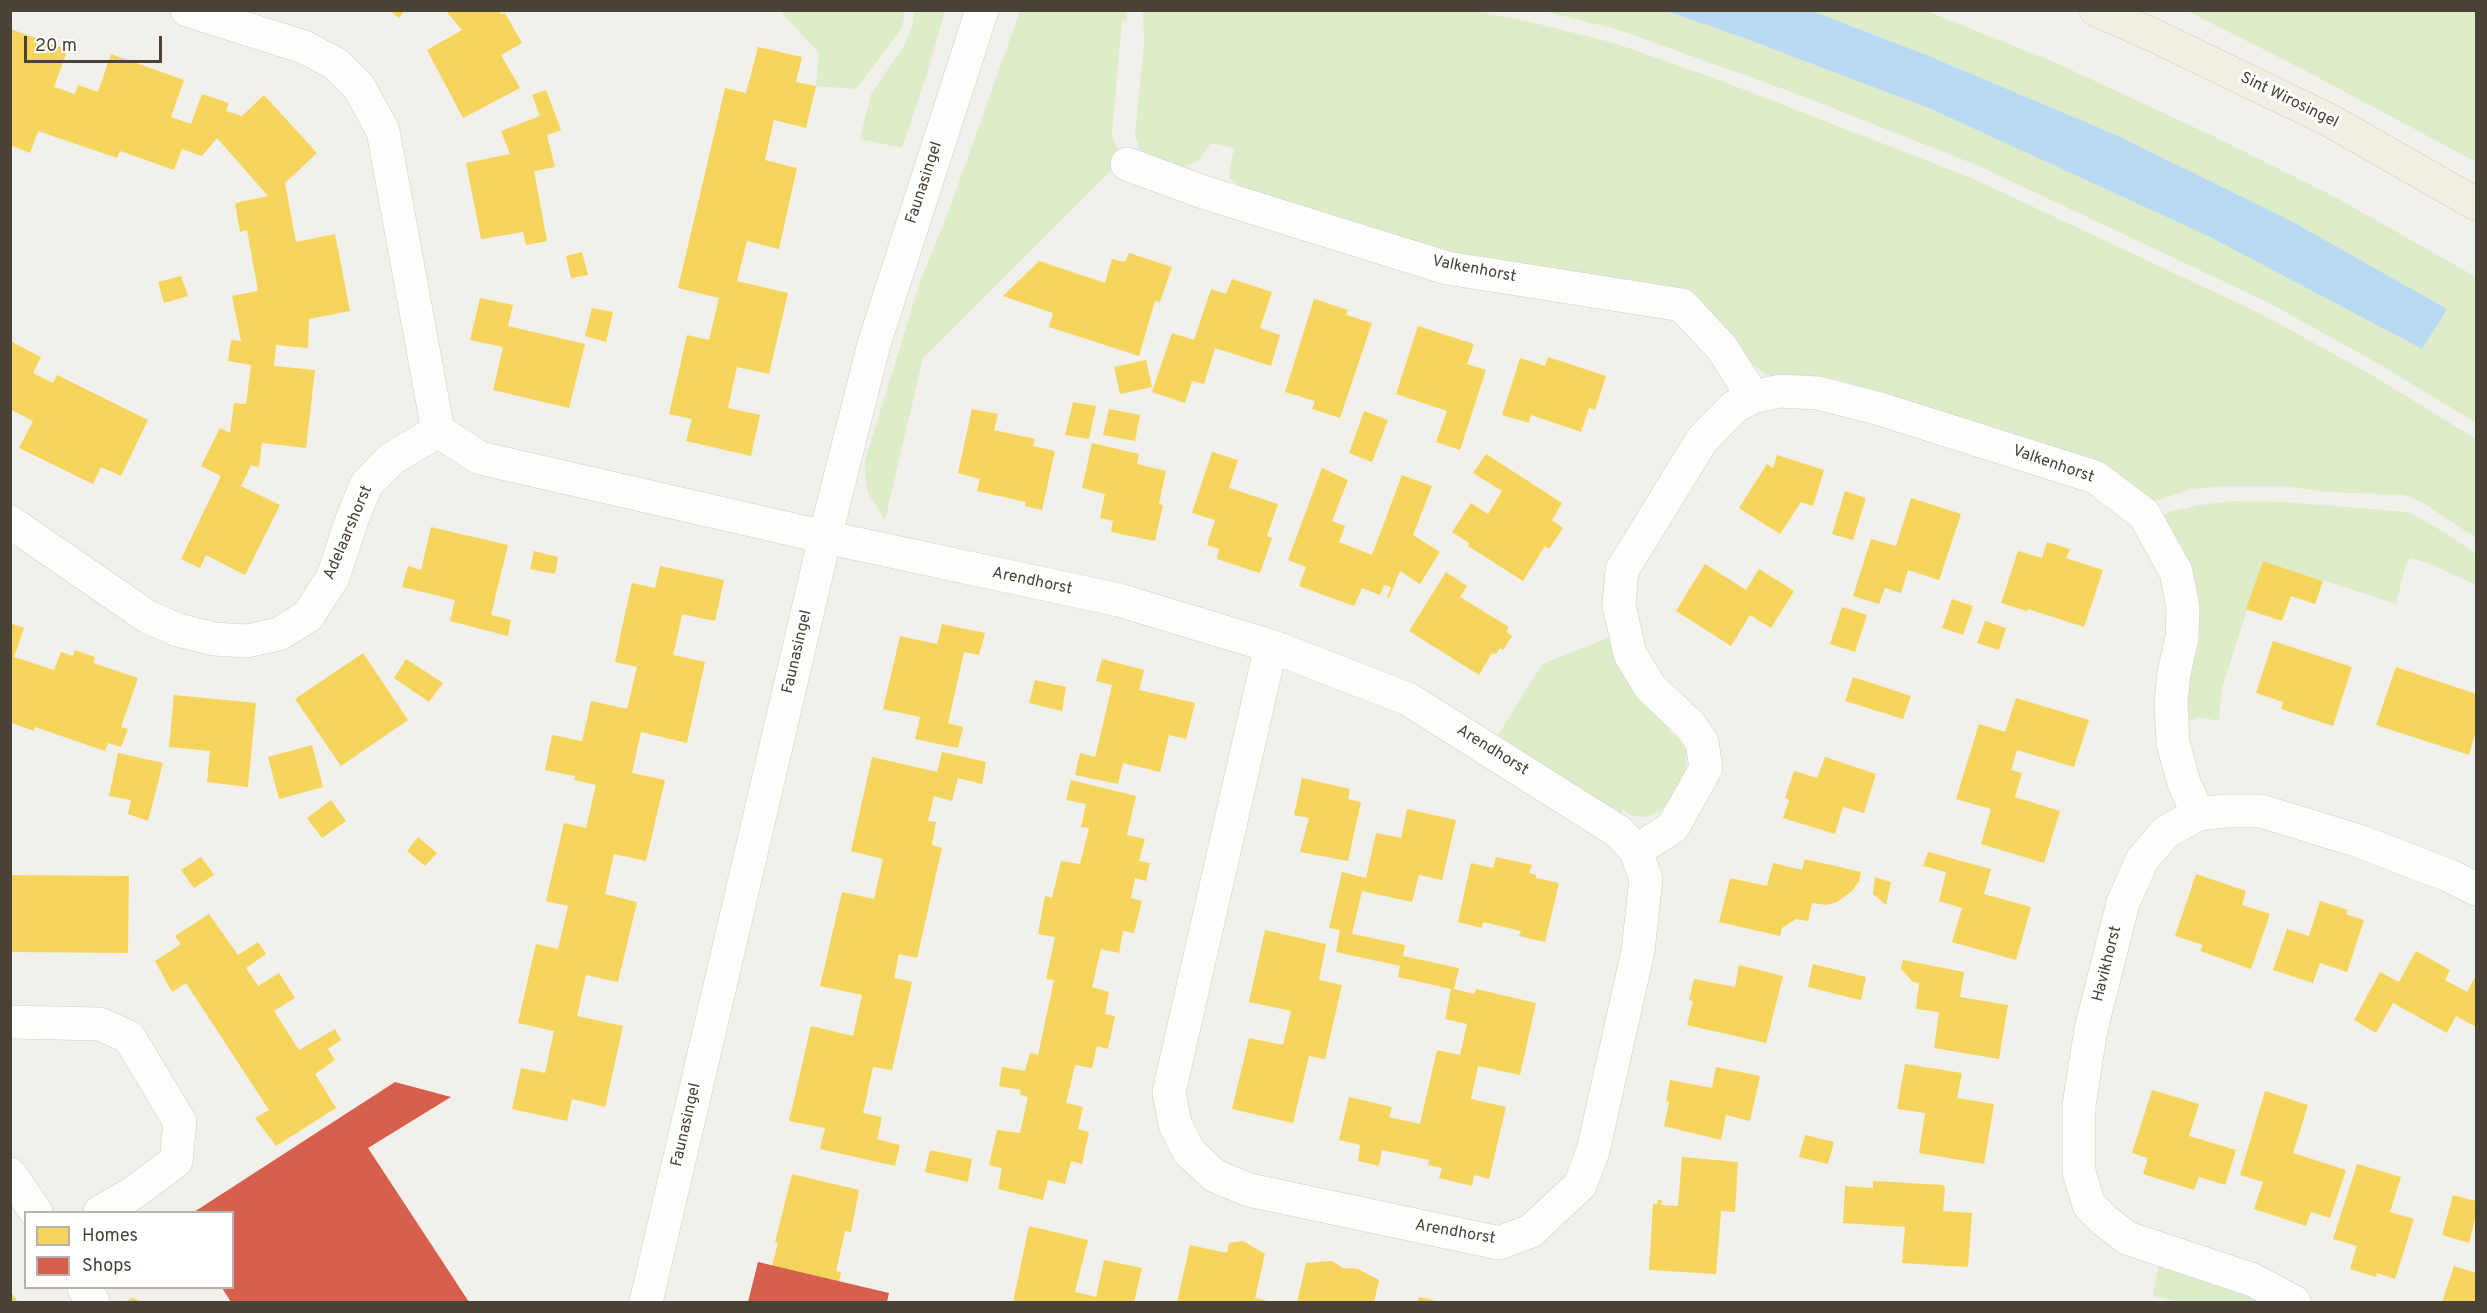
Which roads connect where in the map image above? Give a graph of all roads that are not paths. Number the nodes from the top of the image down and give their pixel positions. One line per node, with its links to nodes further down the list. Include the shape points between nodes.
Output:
1 (187, 10): 7 (street, via 304,47 336,64 359,87 383,131)
2 (982, 10): 9 (street, Faunasingel, via 874,344)
3 (2096, 10): 5 (main road, Sint Wirosingel, via 2331,121)
4 (1127, 164): 6 (street, Valkenhorst, via 1203,192 1447,268 1682,304 1722,348)
5 (2476, 204)
6 (1753, 397): 11 (street, Valkenhorst, via 1780,391 1818,393 1880,409 2095,477 2144,514 2176,572 2183,607 2171,704 2173,743); 12 (street, Valkenhorst, via 1734,406 1702,440 1622,570 1619,605 1630,654 1650,687 1702,742 1706,768 1673,827)
7 (438, 431): 8 (street, Adelaarshorst, via 392,459 366,485 333,577 308,616 279,634 247,640 214,639 178,630 148,617); 9 (street, via 480,458)
8 (10, 522)
9 (825, 537): 10 (street, Arendhorst, via 1119,600); 20 (street, Faunasingel)
10 (1271, 646): 12 (street, Arendhorst, via 1408,699 1619,832); 12 (street, Arendhorst, via 1168,1092 1175,1124 1189,1152 1215,1176 1249,1190 1499,1243 1531,1231 1580,1185 1593,1151 1638,951 1646,879)
11 (2198, 814): 13 (street, Havikhorst, via 2261,811 2359,841); 21 (street, Havikhorst, via 2166,832 2142,860 2123,903 2091,1029 2079,1105 2079,1172 2089,1205 2127,1238 2253,1280)
12 (1636, 851)
13 (2476, 889)
14 (10, 1022): 17 (street, via 100,1023 129,1036 180,1122 176,1161)
15 (10, 1174): 16 (street)
16 (35, 1211)
17 (102, 1211)
18 (85, 1289): 19 (street)
19 (93, 1302)
20 (646, 1302)
21 (2294, 1302)

